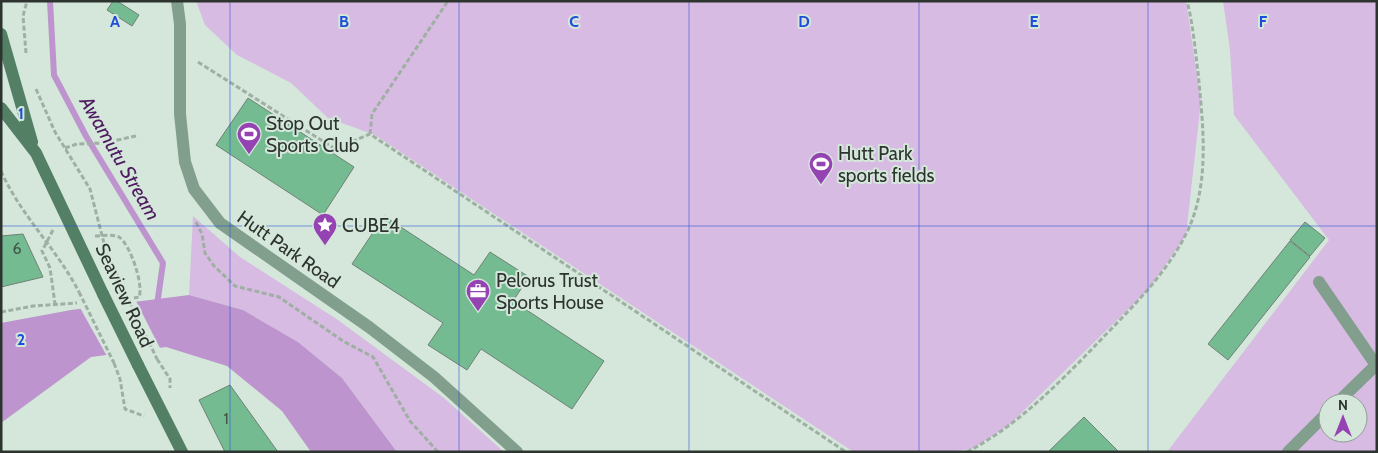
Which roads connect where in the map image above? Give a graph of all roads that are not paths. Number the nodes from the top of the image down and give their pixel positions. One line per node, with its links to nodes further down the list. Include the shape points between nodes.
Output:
1 (176, 1): 10 (street, Hutt Park Road, via 180,15 183,150 188,173 204,205 220,224 434,377)
2 (1, 34): 4 (main road, Seaview Road)
3 (1, 108): 4 (main road, Seaview Road)
4 (36, 153): 9 (main road, Seaview Road, bridge)
5 (1319, 282): 6 (street)
6 (1376, 365): 7 (street)
7 (1347, 393)
8 (1318, 422): 11 (street)
9 (182, 452)
10 (517, 452)
11 (1288, 452)

